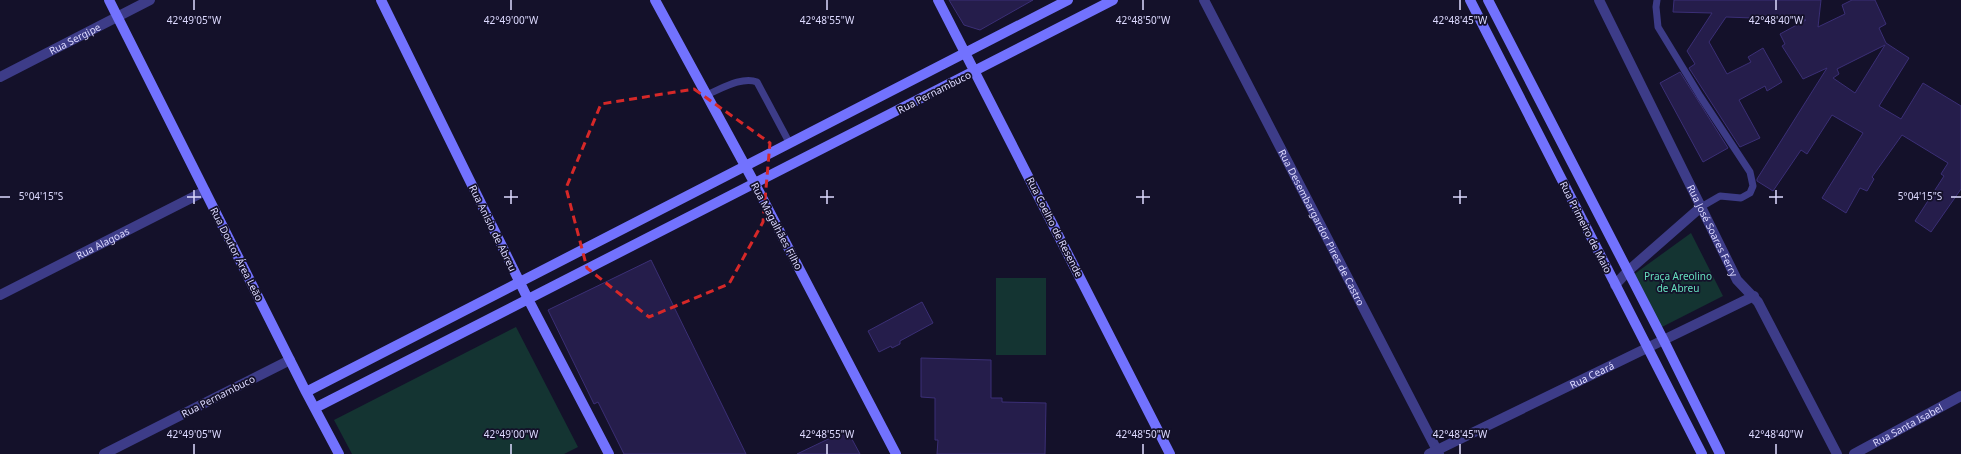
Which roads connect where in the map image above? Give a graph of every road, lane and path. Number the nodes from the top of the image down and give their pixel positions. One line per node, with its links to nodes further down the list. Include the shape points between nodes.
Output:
1 (109, 0): 13 (street, Rua Doutor Área Leão)
2 (150, 0): 13 (street, Rua Sergipe)
3 (381, 0): 24 (street, Rua Anisio de Abreu)
4 (655, 0): 17 (street, Rua Magalhães Filho)
5 (938, 0): 14 (street, Rua Coelho de Resende)
6 (1068, 0): 14 (street)
7 (1113, 0): 15 (street, Rua Pernambuco)
8 (1204, 0): 35 (street, Rua Desembargardor Pires de Castro)
9 (1470, 0): 25 (street, Rua Primeiro de Maio)
10 (1488, 0): 23 (street, Rua Primeiro de Maio)
11 (1599, 0): 22 (street, Rua José Soares Ferry)
12 (1657, 0): 22 (lane, via 1658,27 1750,172 1753,186 1750,193 1741,198 1720,196)
13 (117, 17): 16 (street, Rua Sergipe); 21 (street, Rua Doutor Área Leão)
14 (965, 52): 15 (street, Rua Coelho de Resende); 18 (street)
15 (975, 71): 20 (street, Rua Pernambuco); 40 (street, Rua Coelho de Resende)
16 (0, 77)
17 (706, 95): 18 (lane, via 743,81 757,82); 19 (street, Rua Magalhães Filho)
18 (789, 142): 19 (street)
19 (744, 166): 20 (street, Rua Magalhães Filho); 24 (street)
20 (755, 184): 28 (street, Rua Pernambuco); 39 (street, Rua Magalhães Filho)
21 (205, 191): 26 (street, Rua Alagoas); 31 (street, Rua Doutor Área Leão)
22 (1701, 207): 23 (street); 27 (street, Rua José Soares Ferry, via 1737,280)
23 (1628, 271): 25 (street); 29 (street, Rua Primeiro de Maio)
24 (521, 282): 28 (street, Rua Anisio de Abreu); 32 (street)
25 (1615, 285): 30 (street, Rua Primeiro de Maio)
26 (0, 295)
27 (1754, 296): 29 (street, Rua Ceará); 43 (street, Rua José Soares Ferry)
28 (528, 299): 34 (street, Rua Pernambuco); 38 (street, Rua Anisio de Abreu)
29 (1663, 339): 30 (street, Rua Ceará); 42 (street, Rua Primeiro de Maio)
30 (1647, 348): 35 (street, Rua Ceará); 41 (street, Rua Primeiro de Maio)
31 (290, 360): 32 (street, Rua Doutor Área Leão); 36 (street, Rua Pernambuco)
32 (306, 392): 34 (street, Rua Doutor Área Leão)
33 (1961, 396): 44 (street, Rua Santa Isabel)
34 (313, 404): 37 (street, Rua Doutor Área Leão)
35 (1435, 453)
36 (104, 454)
37 (339, 454)
38 (609, 454)
39 (896, 454)
40 (1170, 454)
41 (1702, 454)
42 (1720, 454)
43 (1836, 454)
44 (1854, 454)

